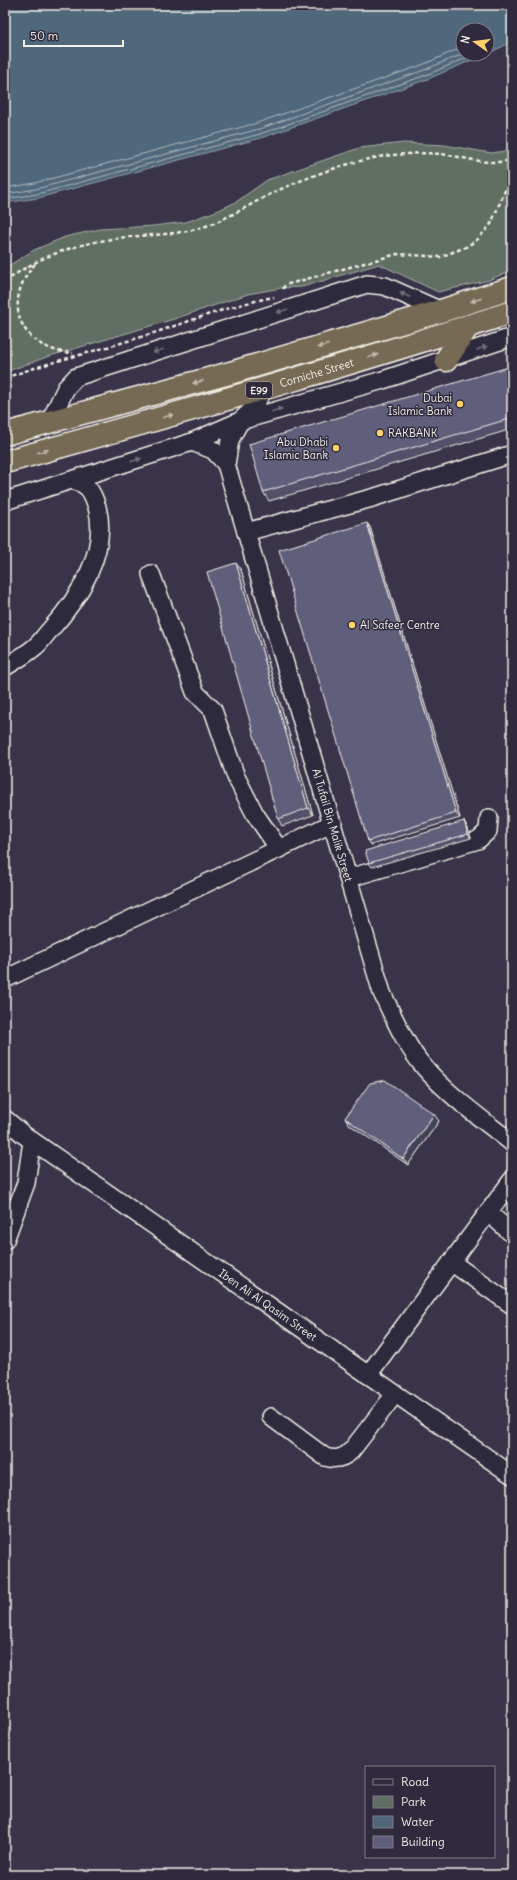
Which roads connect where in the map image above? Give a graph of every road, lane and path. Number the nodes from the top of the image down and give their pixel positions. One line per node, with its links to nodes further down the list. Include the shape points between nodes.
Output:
1 (512, 160): 3 (path, via 483,162 428,153 369,159 326,171 279,190 206,226 177,234 99,241)
2 (512, 174): 6 (path, via 491,224 466,248 440,257 397,254 285,285)
3 (36, 262): 4 (path); 11 (path, via 26,276 19,293 19,318 26,332 38,343 52,350)
4 (5, 282)
5 (512, 288): 7 (highway, E99, one-way to 7)
6 (283, 289)
7 (441, 312): 14 (highway, E99, one-way to 14, via 230,373); 14 (street, one-way to 14, via 385,286 367,284 76,377 66,388)
8 (512, 312): 9 (highway, Corniche Street / E99)
9 (468, 326): 12 (highway); 13 (highway, Corniche Street / E99, one-way to 9)
10 (512, 338): 12 (street, one-way to 10)
11 (73, 353)
12 (446, 360): 15 (street, one-way to 12)
13 (264, 388): 15 (street, via 253,409); 19 (highway, Corniche Street / E99, one-way to 13)
14 (50, 421): 16 (highway, E99)
15 (240, 421): 17 (street); 20 (street, via 230,440)
16 (8, 430)
17 (192, 442): 20 (street, via 213,450); 21 (street, one-way to 17)
18 (512, 454): 25 (street, via 378,496)
19 (5, 462)
20 (226, 464): 25 (street, Al Tufail Bin Malik Street)
21 (105, 469): 22 (street); 23 (street)
22 (72, 480): 23 (street, via 89,488); 24 (street)
23 (94, 498): 27 (street, via 100,517 100,532 94,561 82,586 64,614 36,646)
24 (5, 501)
25 (246, 532): 29 (street, Al Tufail Bin Malik Street)
26 (151, 574): 30 (street, via 195,692 213,710 242,790)
27 (5, 666)
28 (489, 818): 31 (street, via 488,832 478,840)
29 (333, 823): 30 (street); 31 (street, Al Tufail Bin Malik Street)
30 (279, 849): 32 (street)
31 (349, 878): 36 (street, Al Tufail Bin Malik Street, via 382,993 401,1032 423,1066 444,1088)
32 (5, 979)
33 (5, 1119): 35 (street, Iben Ali Al Qasim Street)
34 (5, 1128): 35 (street, Iben Ali Al Qasim Street)
35 (28, 1138): 40 (street, via 26,1183); 43 (street, Iben Ali Al Qasim Street)
36 (512, 1143)
37 (512, 1180): 38 (street)
38 (488, 1212): 39 (street); 41 (street)
39 (512, 1234)
40 (5, 1240)
41 (451, 1262): 42 (street); 43 (street)
42 (512, 1305)
43 (368, 1375): 44 (street, Iben Ali Al Qasim Street)
44 (395, 1394): 45 (street, via 351,1451 336,1459 325,1457); 46 (street, Iben Ali Al Qasim Street)
45 (271, 1417)
46 (512, 1475)

